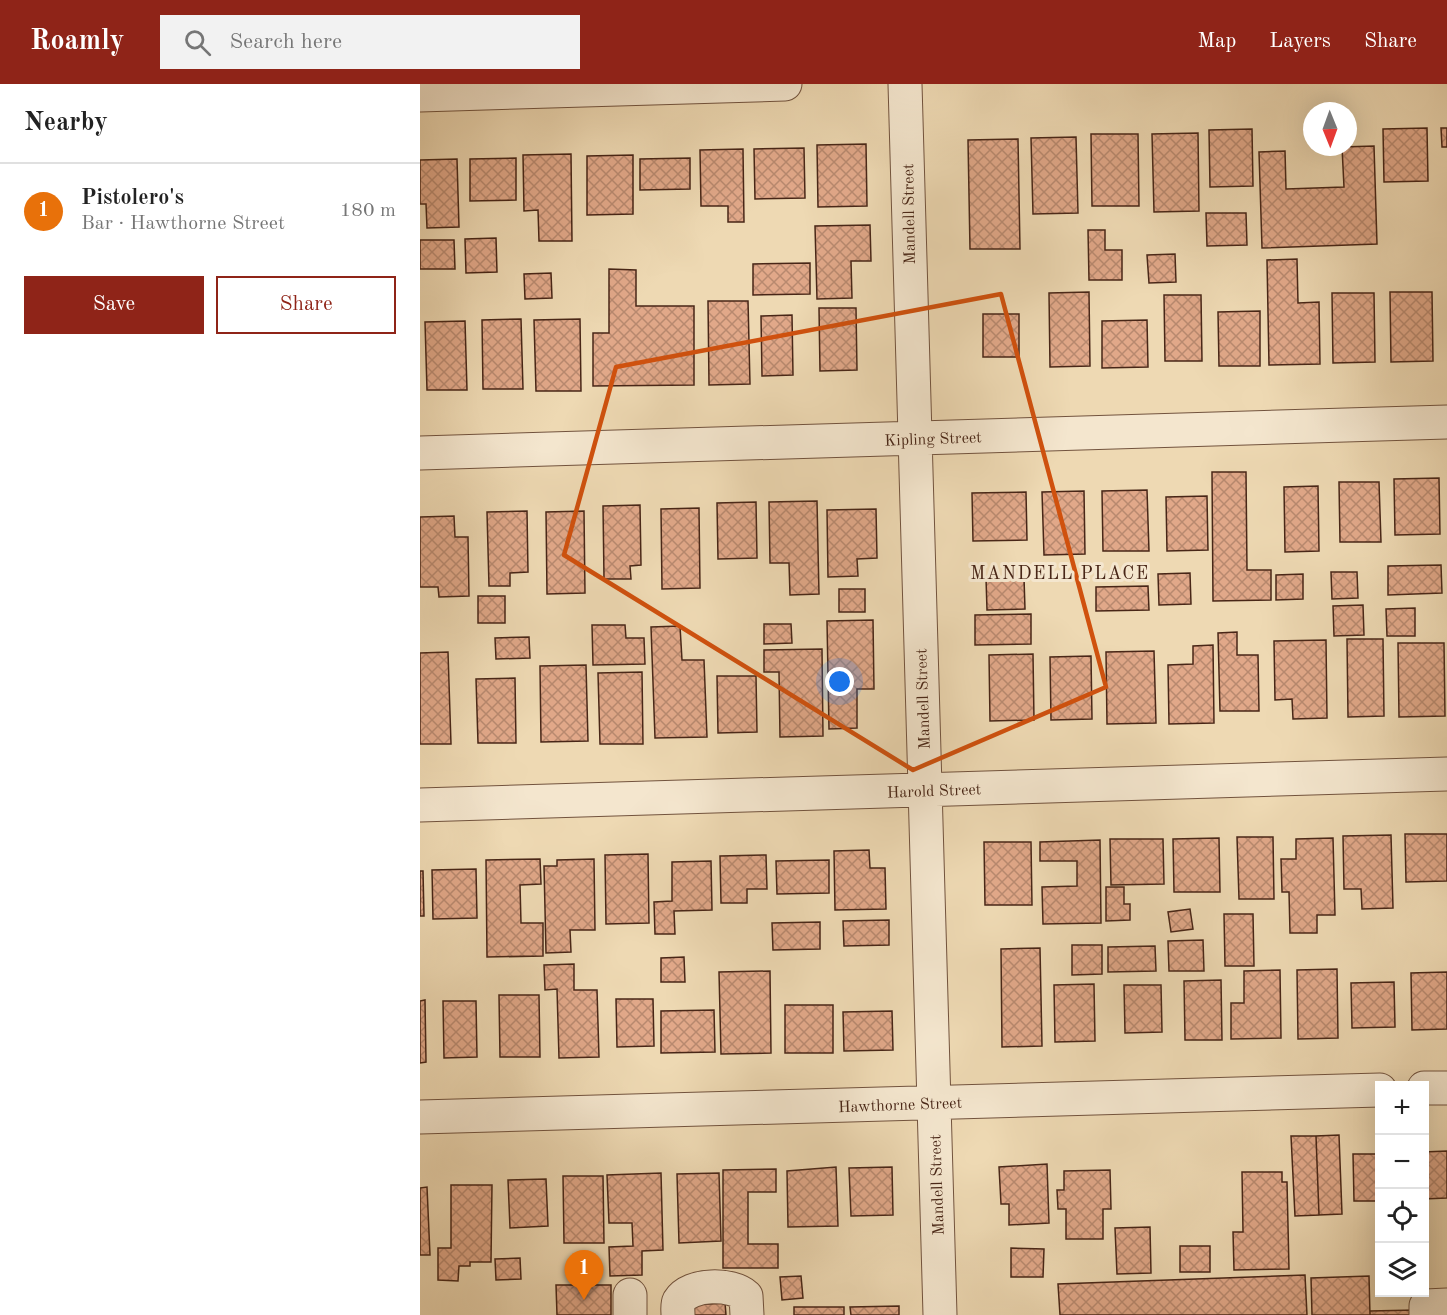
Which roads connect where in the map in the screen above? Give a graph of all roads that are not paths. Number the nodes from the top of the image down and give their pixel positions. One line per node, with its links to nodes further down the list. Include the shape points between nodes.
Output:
1 (785, 84): 3 (street)
2 (905, 84): 5 (street, Mandell Street)
3 (420, 95)
4 (1447, 422): 5 (street, Kipling Street)
5 (914, 438): 6 (street, Kipling Street); 8 (street, Mandell Street)
6 (420, 453)
7 (1447, 774): 8 (street, Harold Street)
8 (925, 791): 9 (street, Harold Street); 13 (street, Mandell Street)
9 (420, 806)
10 (1429, 1088): 11 (street)
11 (1447, 1088)
12 (1375, 1090): 13 (street, Hawthorne Street)
13 (933, 1102): 14 (street, Hawthorne Street); 18 (street, Mandell Street)
14 (420, 1117)
15 (1447, 1305): 19 (street, via 1426,1306)
16 (678, 1315): 17 (street, via 678,1302 686,1293 715,1286 738,1289 746,1296)
17 (747, 1315)
18 (940, 1315)
19 (1426, 1315)

